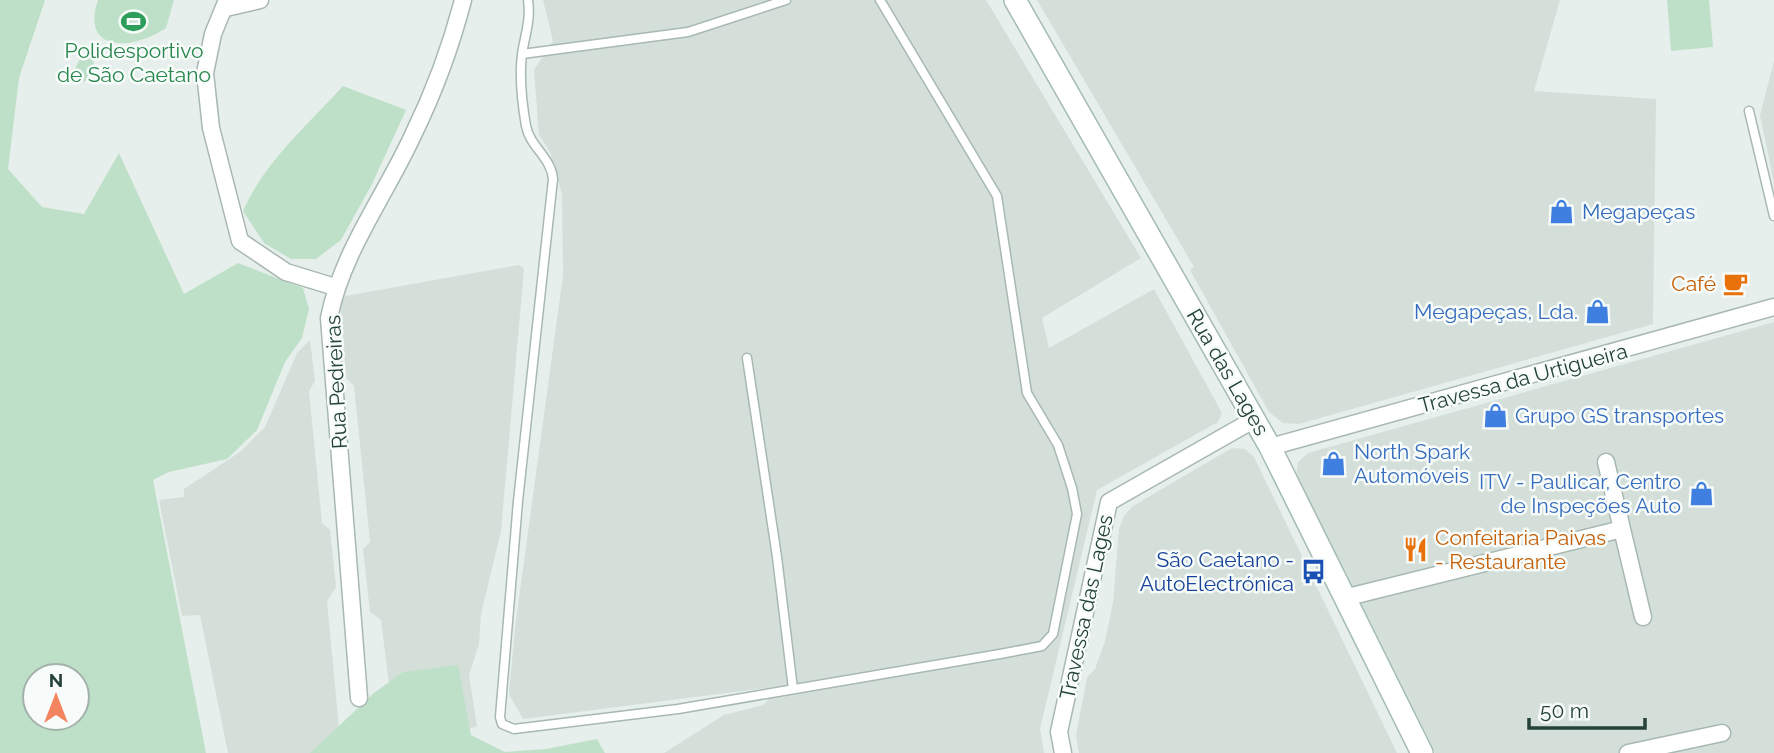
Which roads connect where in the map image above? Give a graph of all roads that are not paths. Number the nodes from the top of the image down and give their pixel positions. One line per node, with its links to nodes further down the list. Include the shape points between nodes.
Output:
1 (260, 0): 7 (street)
2 (463, 0): 11 (street, via 414,134)
3 (528, 0): 8 (lane, via 530,23)
4 (786, 0): 8 (lane, via 673,35)
5 (880, 0): 20 (lane, via 997,196 1027,393 1058,445 1077,514 1053,634 1042,646)
6 (1015, 0): 14 (main road, Rua das Lages)
7 (226, 4): 11 (street, Rua Pedreiras, via 213,34 205,73 211,128 240,241 286,272)
8 (522, 54): 20 (lane, via 526,129 550,164 553,179 518,501 502,724 514,729)
9 (1749, 111): 10 (lane)
10 (1774, 216)
11 (335, 287): 21 (street, Rua Pedreiras, via 329,318)
12 (1774, 307): 15 (street, Travessa da Urtigueira)
13 (747, 358): 20 (lane)
14 (1255, 419): 15 (main road, Rua das Lages); 23 (street, Travessa das Lages, via 1109,502 1059,733)
15 (1270, 447): 18 (main road, Rua das Lages)
16 (1606, 462): 17 (street)
17 (1622, 529): 18 (street); 19 (street)
18 (1344, 597): 24 (main road, Rua das Lages)
19 (1643, 617)
20 (793, 689)
21 (359, 698)
22 (1722, 733): 25 (street)
23 (1063, 753)
24 (1422, 753)
25 (1628, 753)

